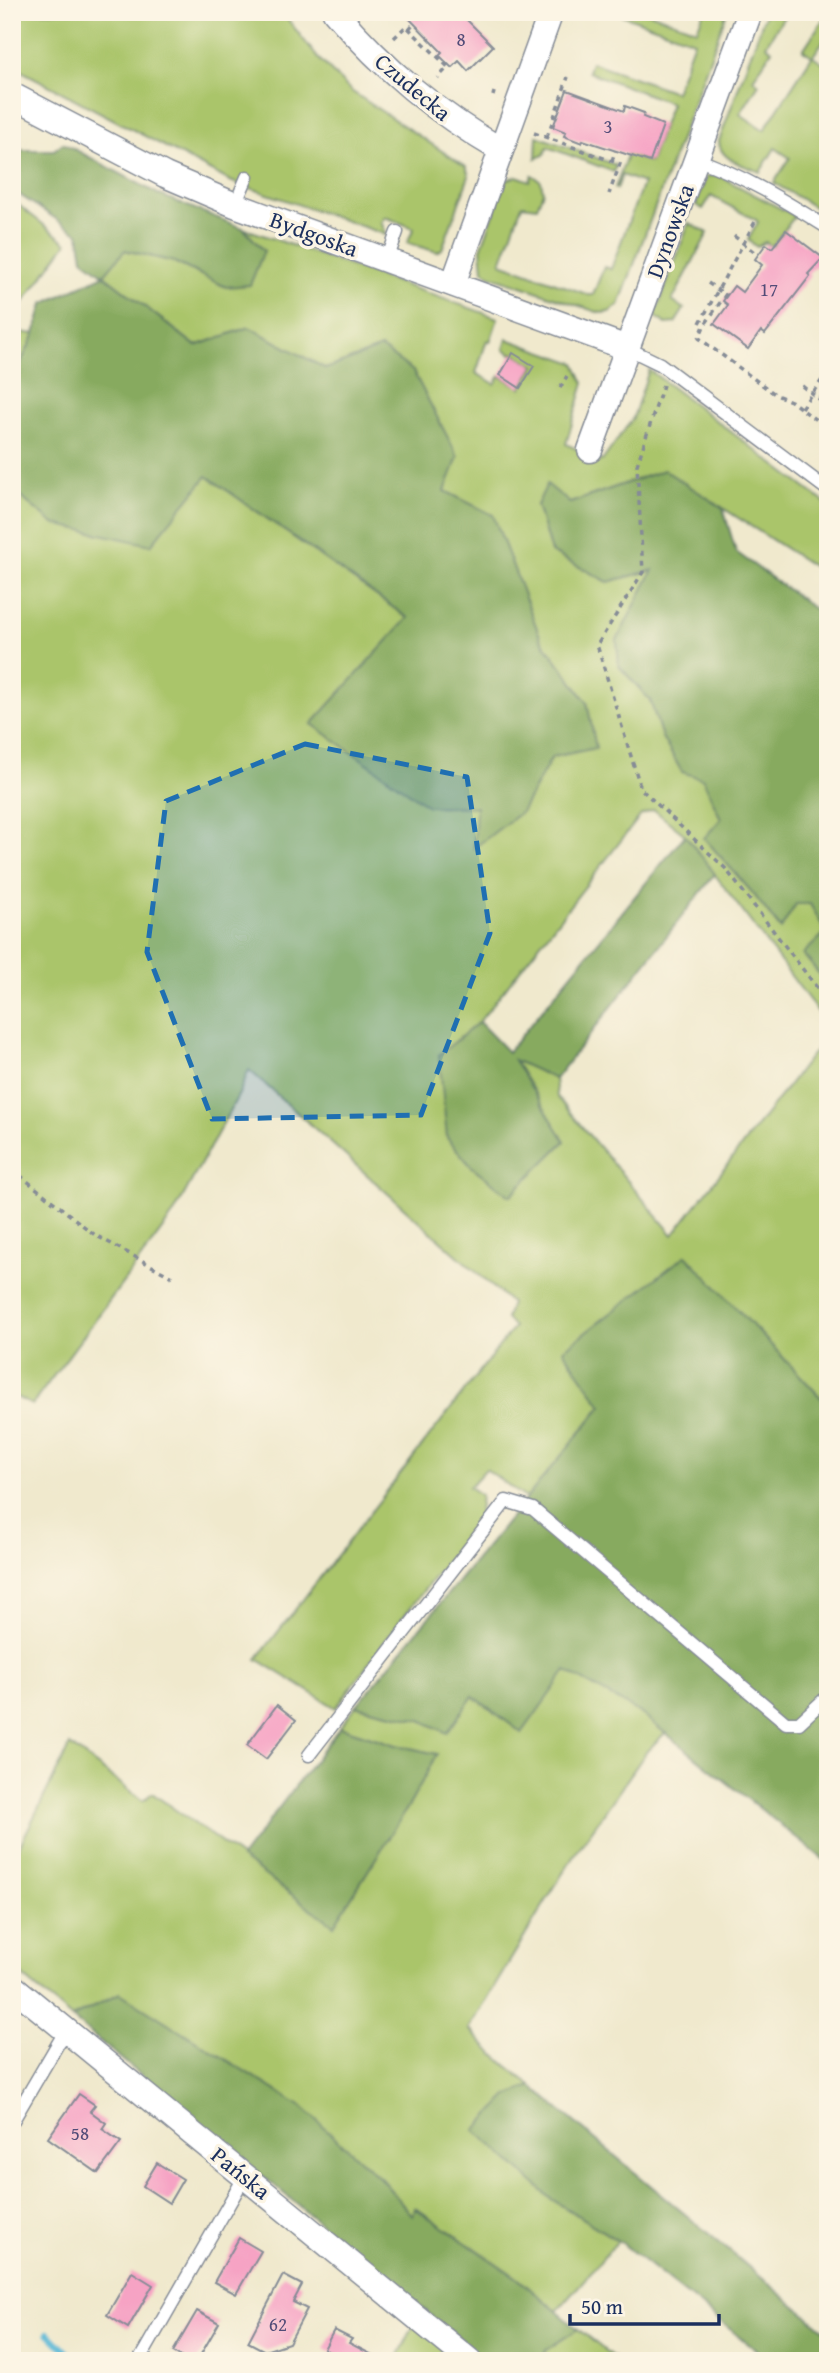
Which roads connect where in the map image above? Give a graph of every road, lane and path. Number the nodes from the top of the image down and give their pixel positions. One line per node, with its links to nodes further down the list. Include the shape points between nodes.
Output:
1 (335, 12): 14 (street, Czudecka, via 413,92)
2 (551, 12): 14 (street)
3 (750, 12): 16 (street, Dynowska)
4 (414, 23): 5 (path)
5 (409, 29): 6 (path, via 406,26); 8 (path, via 446,63 448,67)
6 (394, 38)
7 (568, 77): 11 (path)
8 (438, 78)
9 (12, 94): 20 (street, Bydgoska, via 165,175)
10 (534, 133): 11 (path)
11 (547, 137): 13 (path)
12 (569, 138): 13 (path)
13 (567, 145): 17 (path)
14 (501, 150): 29 (street)
15 (615, 151): 17 (path)
16 (696, 159): 22 (lane, via 761,187); 32 (street, Dynowska)
17 (612, 161): 19 (path, via 620,164)
18 (247, 177): 20 (lane)
19 (609, 194)
20 (234, 205): 27 (street, Bydgoska)
21 (756, 220): 25 (path)
22 (828, 228)
23 (397, 232): 27 (lane)
24 (734, 236): 25 (path)
25 (743, 243): 26 (path); 30 (path)
26 (758, 255)
27 (387, 260): 29 (street, Bydgoska)
28 (708, 283): 30 (path)
29 (453, 284): 32 (street, Bydgoska)
30 (718, 289): 31 (path); 40 (path, via 727,295 699,338)
31 (700, 323)
32 (627, 348): 33 (lane); 42 (street, Dynowska)
33 (667, 370): 43 (lane); 44 (path, via 637,466 643,572 597,645 640,789 725,869)
34 (828, 372): 38 (path)
35 (567, 376): 37 (path)
36 (802, 386): 38 (path)
37 (560, 388)
38 (812, 394): 39 (path); 40 (path)
39 (828, 406)
40 (801, 408): 41 (path)
41 (828, 429)
42 (590, 450)
43 (828, 490)
44 (828, 1002)
45 (12, 1169): 46 (path, via 95,1234)
46 (172, 1277)
47 (828, 1696): 48 (lane, via 799,1723 786,1723 533,1509 506,1501)
48 (309, 1755)
49 (12, 1986): 50 (street, Pańska)
50 (66, 2030): 51 (lane); 52 (street, Pańska)
51 (12, 2122)
52 (245, 2176): 53 (lane); 54 (street, Pańska)
53 (139, 2361)
54 (470, 2361)

